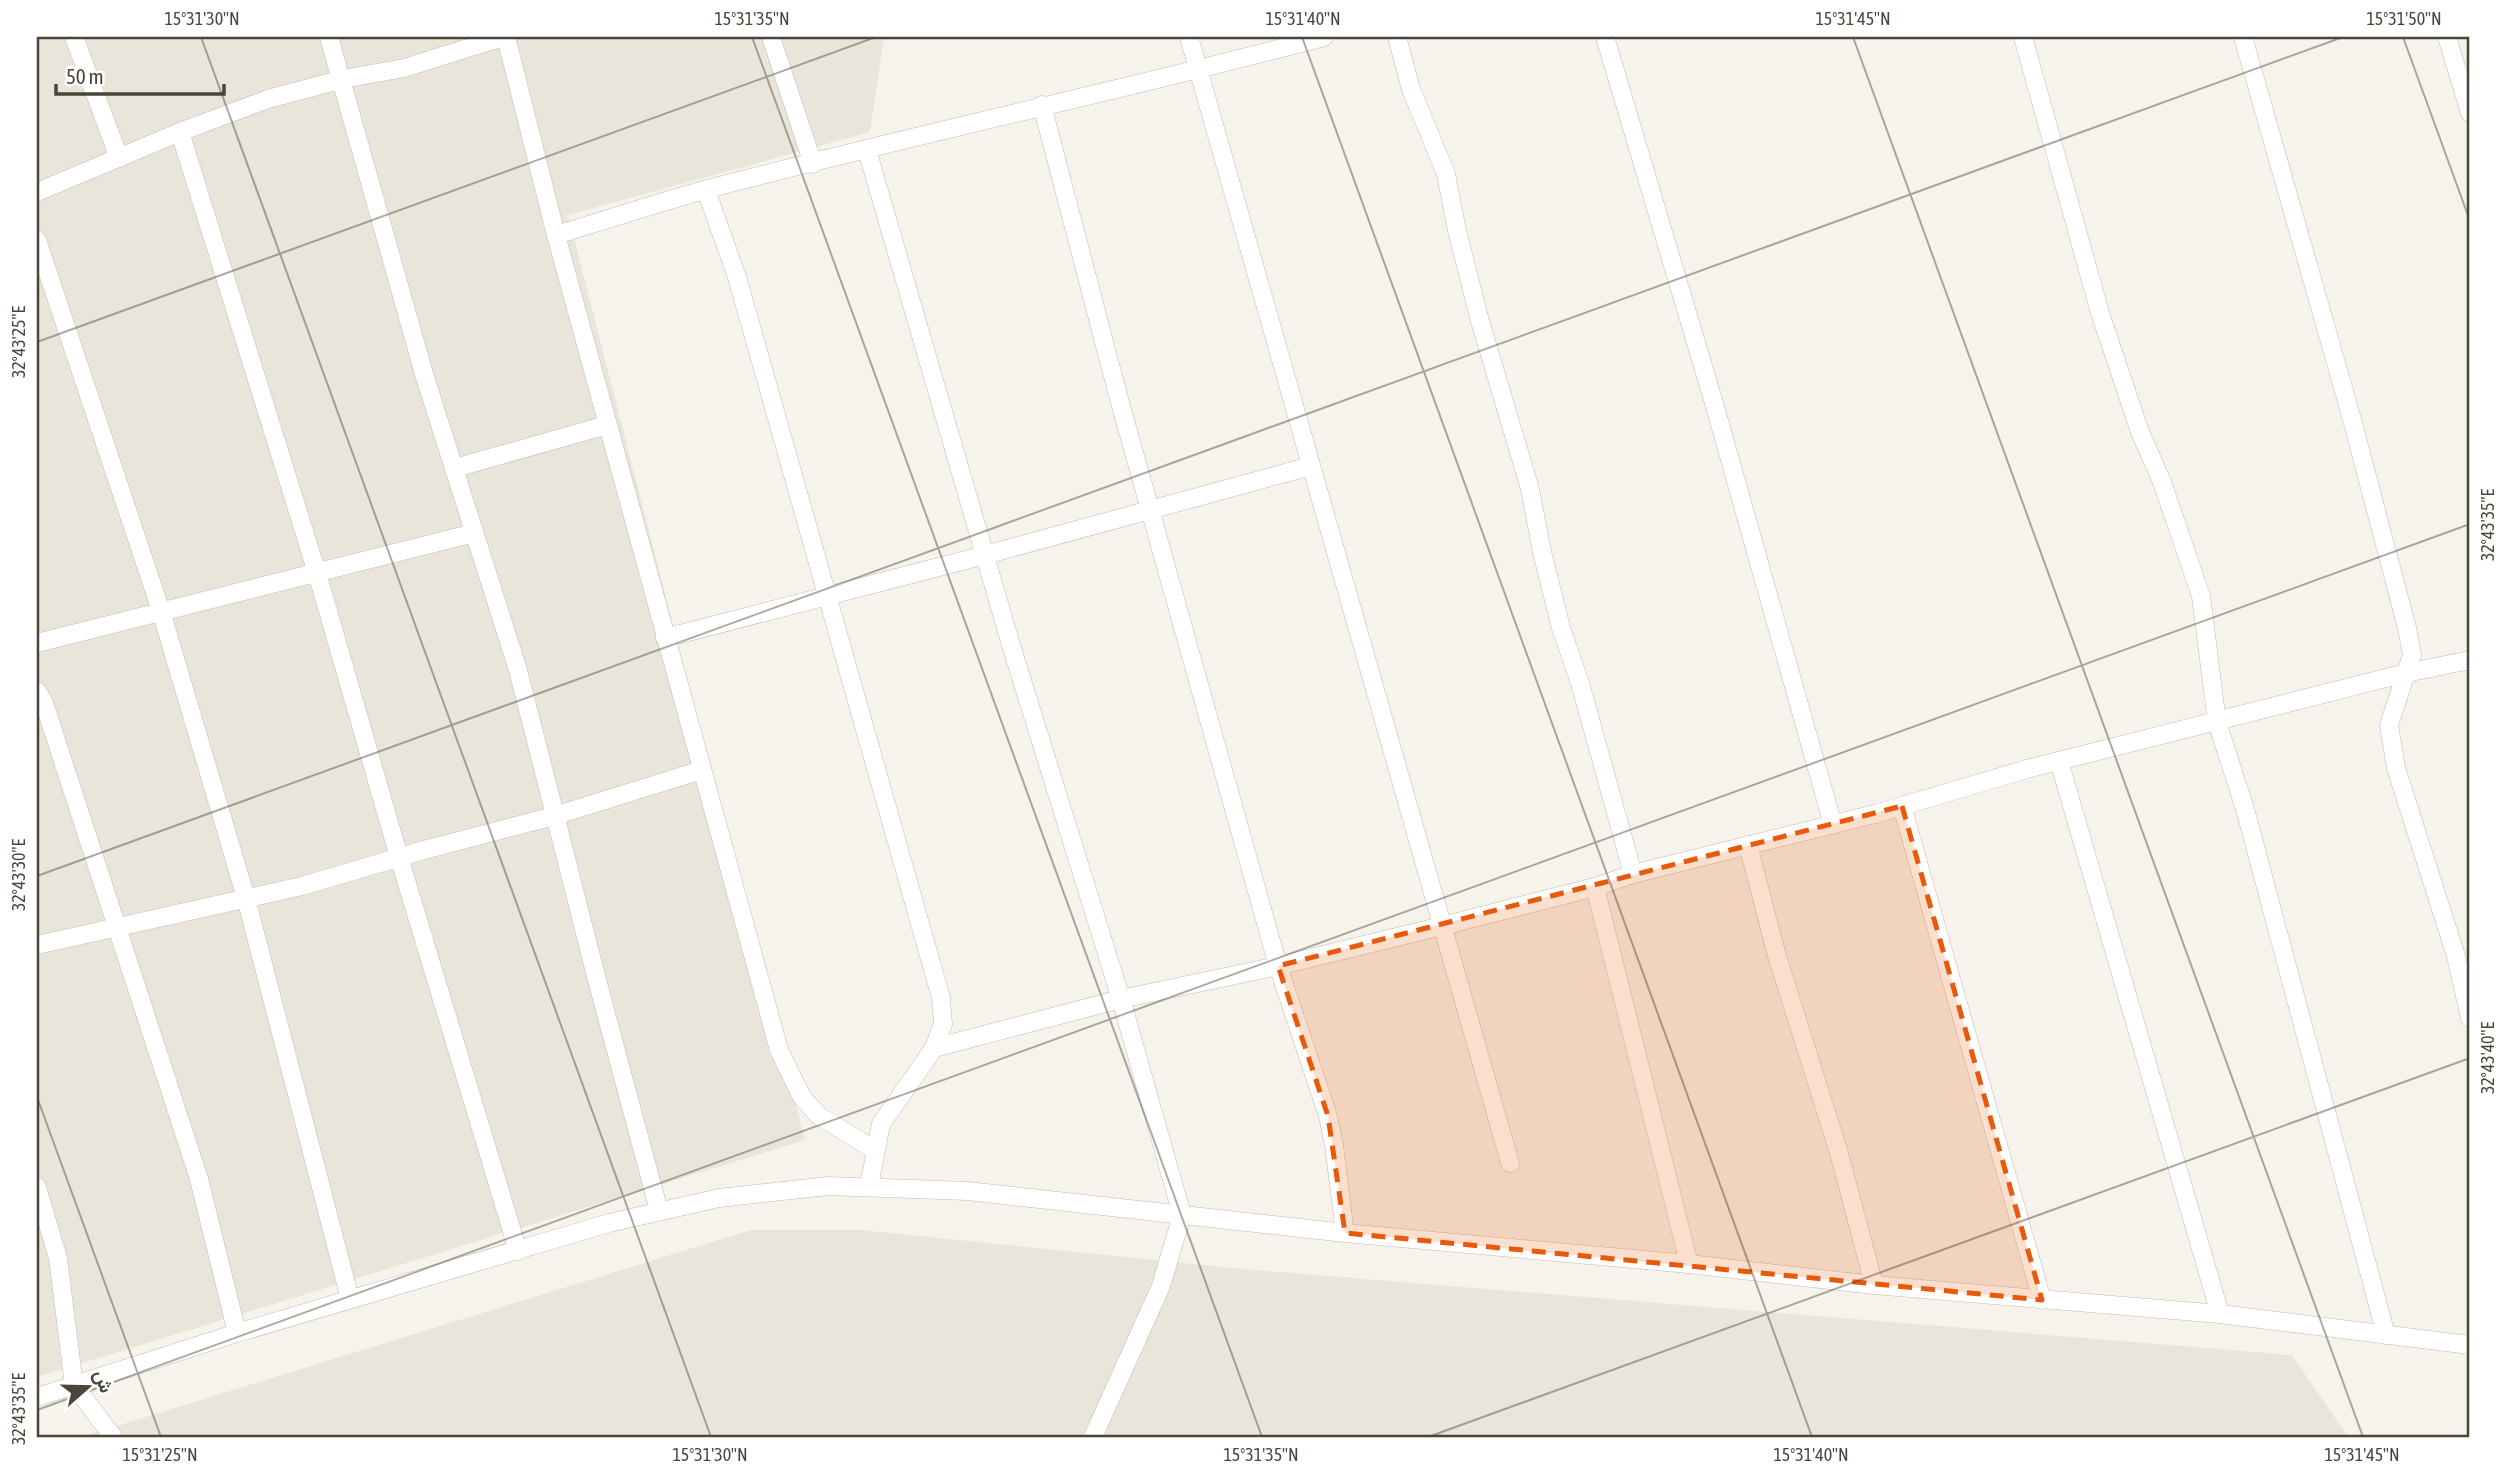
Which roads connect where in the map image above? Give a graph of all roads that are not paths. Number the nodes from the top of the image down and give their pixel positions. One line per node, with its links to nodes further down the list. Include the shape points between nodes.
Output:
1 (74, 37): 18 (street)
2 (329, 37): 13 (street)
3 (505, 37): 13 (street, via 404,68); 22 (street)
4 (771, 37): 19 (street)
5 (1189, 37): 12 (street)
6 (1324, 37): 12 (street)
7 (1398, 37): 46 (street, via 1411,89 1446,174 1480,321 1530,489 1561,628)
8 (1605, 37): 43 (street)
9 (2023, 37): 38 (street, via 2100,313 2201,596)
10 (2243, 37): 36 (street, via 2400,603 2412,655)
11 (2447, 37): 15 (street)
12 (1198, 70): 14 (street); 25 (street)
13 (343, 79): 16 (street, via 268,99); 26 (street, via 388,249)
14 (1042, 106): 17 (street); 27 (street)
15 (2470, 113)
16 (180, 132): 18 (street); 30 (street)
17 (867, 150): 19 (street); 29 (street)
18 (119, 158): 21 (street)
19 (813, 164): 20 (street)
20 (706, 190): 22 (street); 31 (street, via 737,277)
21 (37, 192)
22 (556, 235): 24 (street)
23 (37, 240): 32 (street)
24 (607, 425): 26 (street); 33 (street)
25 (1311, 466): 27 (street); 50 (street)
26 (455, 468): 28 (street)
27 (1151, 510): 29 (street); 52 (street)
28 (474, 533): 30 (street); 42 (street, via 518,670)
29 (985, 555): 31 (street); 53 (street)
30 (317, 573): 32 (street); 45 (street)
31 (828, 596): 33 (street); 55 (street, via 941,998 943,1024)
32 (161, 611): 34 (street); 48 (street)
33 (665, 638): 40 (street)
34 (37, 643)
35 (2470, 660): 36 (street)
36 (2406, 673): 38 (street); 54 (street, via 2389,725 2396,768 2456,956)
37 (37, 691): 49 (street)
38 (2217, 722): 39 (street); 70 (street, via 2245,809)
39 (2059, 761): 41 (street); 68 (street)
40 (702, 770): 42 (street); 56 (street, via 779,1050 802,1097 819,1116)
41 (1902, 806): 43 (street); 67 (street)
42 (554, 816): 45 (street); 60 (street)
43 (1833, 825): 44 (street)
44 (1748, 845): 46 (street); 65 (street)
45 (398, 857): 48 (street); 63 (street)
46 (1633, 874): 47 (street)
47 (1595, 887): 50 (street); 64 (street)
48 (246, 898): 49 (street); 66 (street)
49 (118, 926): 51 (street); 69 (street, via 199,1179)
50 (1442, 926): 52 (street); 57 (street)
51 (37, 945)
52 (1278, 966): 53 (street); 62 (street, via 1328,1116)
53 (1121, 999): 55 (street); 61 (street)
54 (2470, 1018)
55 (934, 1048): 56 (street, via 881,1124)
56 (874, 1150): 58 (street)
57 (1510, 1163)
58 (869, 1186): 60 (street, via 782,1190); 61 (street, via 968,1191)
59 (37, 1187): 72 (street, via 58,1258)
60 (659, 1211): 63 (street)
61 (1182, 1215): 62 (street); 75 (street, via 1161,1286)
62 (1345, 1233): 64 (street)
63 (518, 1251): 66 (street)
64 (1689, 1264): 65 (street)
65 (1874, 1284): 67 (street)
66 (350, 1299): 69 (street)
67 (2042, 1300): 68 (street)
68 (2220, 1314): 70 (street)
69 (237, 1333): 72 (street)
70 (2386, 1335): 71 (street)
71 (2470, 1345)
72 (74, 1385): 73 (street); 74 (street)
73 (37, 1397)
74 (113, 1437)
75 (1093, 1437)

